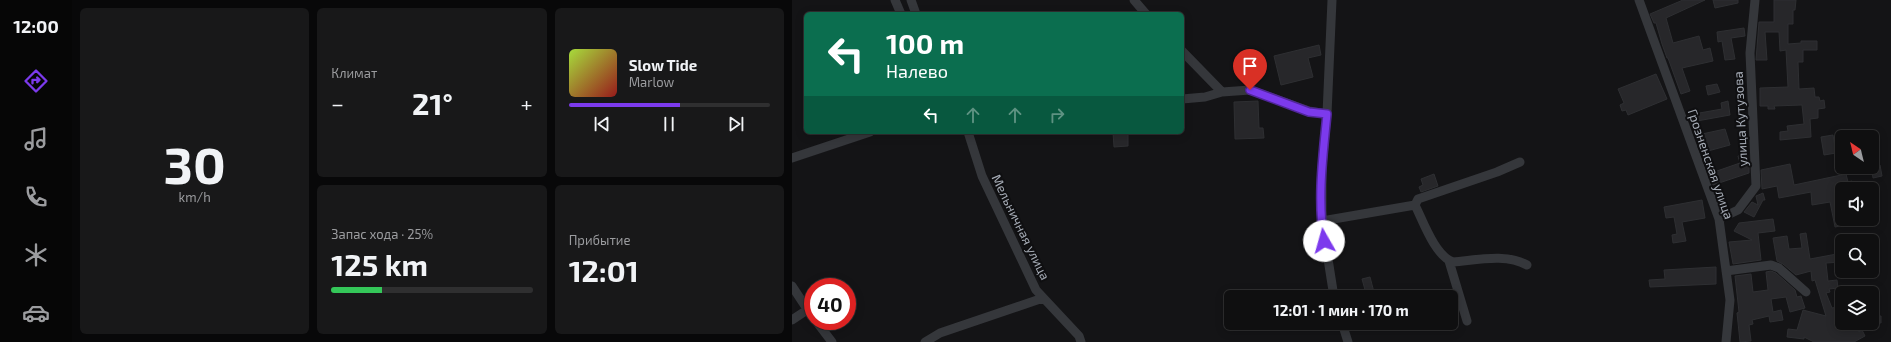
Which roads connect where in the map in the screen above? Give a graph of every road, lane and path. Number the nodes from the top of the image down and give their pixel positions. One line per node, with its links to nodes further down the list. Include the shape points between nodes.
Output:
1 (895, 0): 7 (street)
2 (910, 0): 8 (street)
3 (1134, 0): 9 (street)
4 (1332, 0): 13 (street)
5 (1639, 0): 19 (street, Грозненская улица)
6 (1755, 0): 19 (street, улица Кутузова, via 1750,53 1756,186 1738,210)
7 (900, 12)
8 (915, 12)
9 (1144, 12)
10 (1184, 53): 11 (street)
11 (1222, 92): 12 (street); 13 (street, via 1250,90 1309,112)
12 (1184, 99)
13 (1327, 114): 20 (street, via 1322,167)
14 (864, 134): 16 (street)
15 (969, 134): 27 (street, Мельничная улица, via 982,176 1036,290)
16 (792, 158)
17 (1520, 162): 18 (street, via 1418,199)
18 (1415, 205): 20 (street); 21 (street, via 1439,251)
19 (1719, 219): 23 (street, Грозненская улица)
20 (1322, 221): 25 (street)
21 (1449, 261): 22 (street, via 1496,258 1519,261); 31 (street)
22 (1527, 266)
23 (1726, 271): 26 (street, via 1771,265 1779,268); 38 (street, Грозненская улица, via 1730,300)
24 (792, 286): 28 (street)
25 (1333, 290)
26 (1806, 292)
27 (1044, 298): 35 (street, via 940,333); 36 (street, Мельничная улица, via 1079,336)
28 (804, 305)
29 (804, 312): 30 (street)
30 (792, 320)
31 (1467, 321)
32 (823, 330): 34 (street)
33 (1344, 330): 37 (street)
34 (832, 342)
35 (925, 342)
36 (1081, 342)
37 (1348, 342)
38 (1726, 342)

